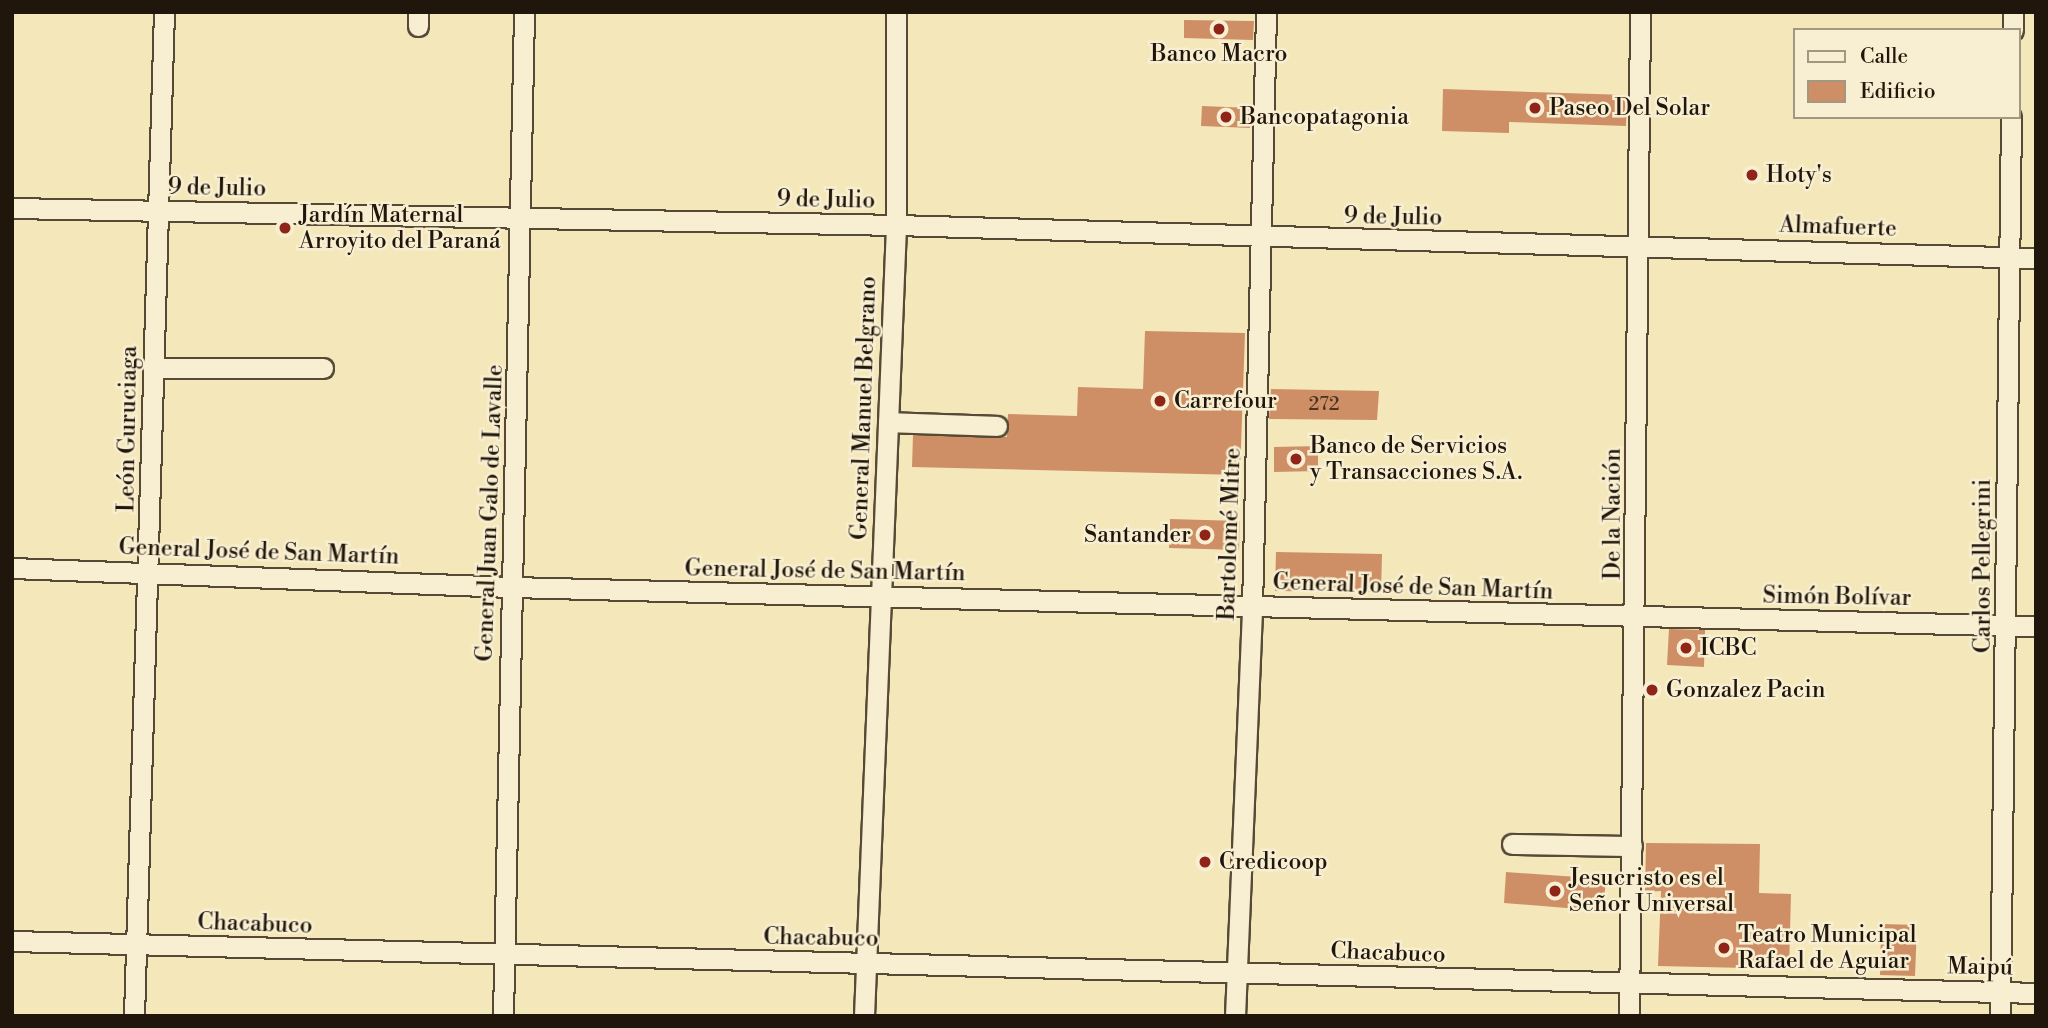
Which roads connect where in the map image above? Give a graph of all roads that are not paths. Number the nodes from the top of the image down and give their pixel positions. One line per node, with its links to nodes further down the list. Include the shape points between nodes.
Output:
1 (164, 12): 8 (street, León Guruciaga)
2 (524, 12): 9 (street, General Juan Galo de Lavalle)
3 (896, 12): 10 (street, General Manuel Belgrano)
4 (1266, 12): 11 (street, Bartolomé Mitre)
5 (1640, 12): 12 (street, De la Nación)
6 (2011, 119): 13 (street, Carlos Pellegrini)
7 (12, 208): 8 (street, 9 de Julio)
8 (158, 211): 9 (street, 9 de Julio); 15 (street, León Guruciaga)
9 (522, 219): 10 (street, 9 de Julio); 21 (street, General Juan Galo de Lavalle)
10 (896, 225): 11 (street, 9 de Julio); 17 (street, General Manuel Belgrano)
11 (1263, 239): 12 (street, 9 de Julio); 23 (street, Bartolomé Mitre)
12 (1639, 246): 13 (street, Almafuerte); 24 (street, De la Nación)
13 (2009, 257): 14 (street, Almafuerte); 25 (street, Carlos Pellegrini)
14 (2036, 258)
15 (154, 368): 16 (street); 20 (street, León Guruciaga)
16 (323, 368)
17 (888, 422): 18 (street); 22 (street, General Manuel Belgrano)
18 (997, 426)
19 (12, 568): 20 (street, General José de San Martín)
20 (149, 571): 21 (street, General José de San Martín); 30 (street, León Guruciaga)
21 (512, 587): 22 (street, General José de San Martín); 31 (street, General Juan Galo de Lavalle)
22 (881, 596): 23 (street, General José de San Martín); 32 (street, General Manuel Belgrano)
23 (1252, 607): 24 (street, General José de San Martín); 33 (street, Bartolomé Mitre)
24 (1636, 618): 25 (street, Simón Bolívar); 28 (street, De la Nación)
25 (2008, 625): 26 (street, Simón Bolívar); 35 (street, Carlos Pellegrini)
26 (2036, 626)
27 (1512, 844): 28 (street)
28 (1632, 846): 34 (street, De la Nación)
29 (12, 942): 30 (street, Chacabuco)
30 (137, 945): 31 (street, Chacabuco); 37 (street, León Guruciaga)
31 (502, 957): 32 (street, Chacabuco); 38 (street, General Juan Galo de Lavalle)
32 (865, 963): 33 (street, Chacabuco); 39 (street, General Manuel Belgrano)
33 (1236, 973): 34 (street, Chacabuco); 40 (street, Bartolomé Mitre)
34 (1629, 986): 35 (street, Maipú); 41 (street, De la Nación)
35 (2000, 991): 36 (street, Maipú); 42 (street, Carlos Pellegrini)
36 (2036, 993)
37 (134, 1016)
38 (503, 1016)
39 (864, 1016)
40 (1235, 1016)
41 (1629, 1016)
42 (2000, 1016)

